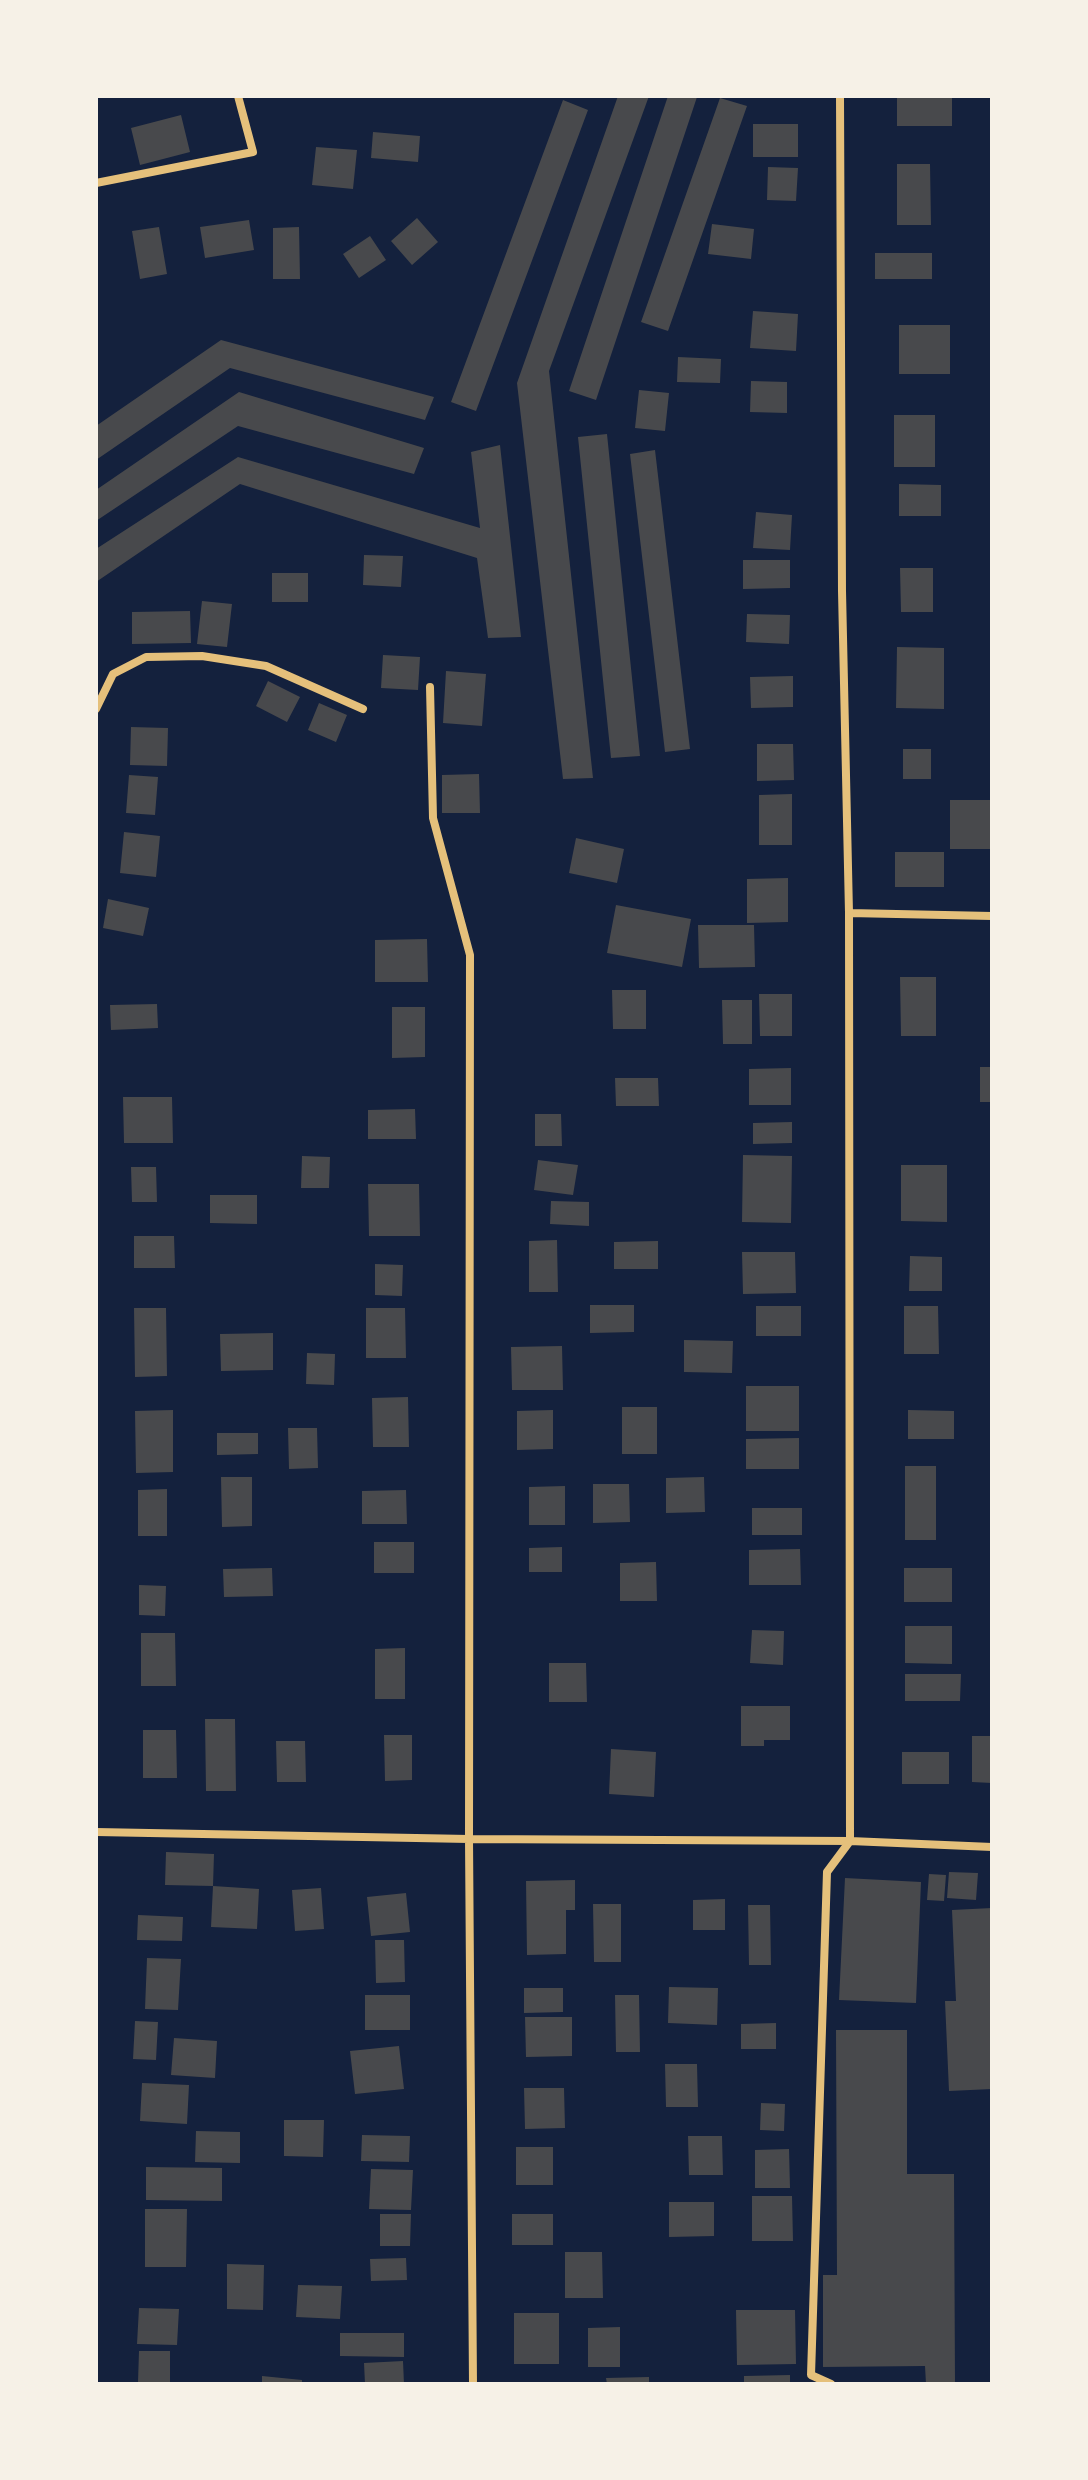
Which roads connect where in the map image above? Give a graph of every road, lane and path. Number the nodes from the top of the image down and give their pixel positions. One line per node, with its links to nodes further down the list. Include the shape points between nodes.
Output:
1 (238, 96): 3 (street, via 253,152)
2 (840, 96): 7 (street)
3 (96, 183)
4 (430, 687): 10 (street, via 433,818 470,955)
5 (96, 709): 6 (street, via 113,674 146,657 188,656 266,666)
6 (363, 709)
7 (849, 913): 8 (street); 11 (street)
8 (992, 916)
9 (96, 1832): 10 (street)
10 (469, 1839): 11 (street); 13 (street)
11 (850, 1841): 12 (street); 14 (street, via 827,1872 811,2375)
12 (992, 1847)
13 (473, 2384)
14 (831, 2384)

